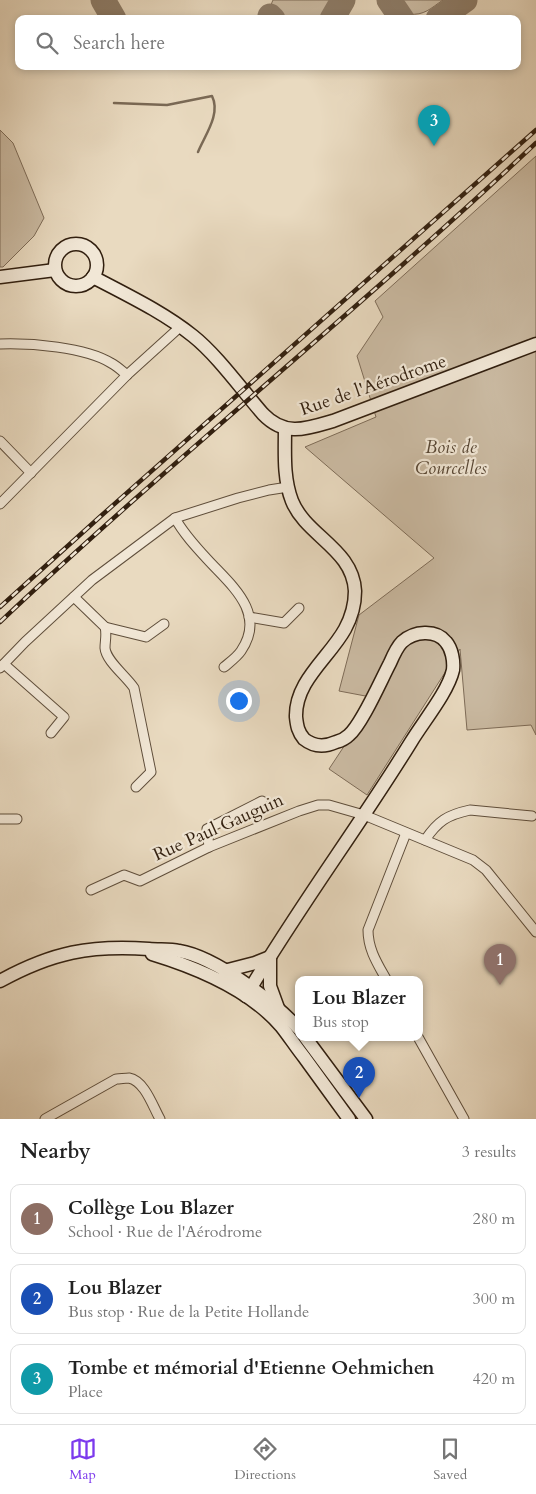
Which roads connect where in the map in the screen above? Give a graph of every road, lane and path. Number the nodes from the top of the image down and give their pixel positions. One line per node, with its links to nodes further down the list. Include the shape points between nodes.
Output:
1 (55, 270): 2 (street); 3 (street, via 62,281 75,286); 3 (street, via 56,255 60,250 66,245 79,244 90,249 96,259)
2 (0, 276)
3 (93, 277): 4 (street, Rue de l'Aérodrome)
4 (180, 327): 7 (street); 8 (street, Rue de l'Aérodrome, via 202,344 271,423)
5 (0, 344): 7 (street, via 60,348 95,356 111,362)
6 (536, 344): 8 (street, Rue de l'Aérodrome, via 333,421 304,429)
7 (127, 374): 10 (street)
8 (285, 428): 11 (street)
9 (0, 441): 10 (street)
10 (31, 474): 12 (street)
11 (288, 487): 13 (street, via 238,498); 24 (street, via 298,511 346,563 355,591 344,631 296,703 298,732 315,745 326,746 349,736 395,653 414,635 427,632 439,635 448,643 452,655 453,668 449,679)
12 (0, 504)
13 (174, 518): 14 (street); 16 (street, via 241,596)
14 (74, 597): 18 (street); 19 (street)
15 (299, 608): 16 (street, via 284,623)
16 (250, 617): 20 (street, via 247,639 240,652)
17 (164, 624): 18 (street, via 146,637)
18 (106, 627): 22 (street, via 105,649 109,660 134,688 151,772)
19 (2, 666): 21 (street, via 64,717)
20 (224, 666)
21 (51, 733)
22 (136, 788)
23 (262, 801): 30 (street, via 207,829)
24 (364, 815): 28 (street); 30 (street, Rue Paul Gauguin, via 318,805); 34 (street)
25 (532, 816): 29 (street, via 470,810 451,815 436,824)
26 (0, 819): 27 (street)
27 (17, 819)
28 (406, 833): 29 (street); 36 (street, via 368,930 371,950)
29 (424, 840): 32 (street, via 473,860 486,870)
30 (209, 847): 31 (street, Rue Paul Gauguin, via 140,881 124,874)
31 (90, 890)
32 (536, 932)
33 (130, 948): 35 (street, via 180,951); 37 (street, via 101,948 48,958); 38 (street, via 177,962)
34 (270, 957): 35 (street); 38 (street); 39 (street, via 270,986)
35 (224, 971): 38 (street)
36 (384, 976)
37 (0, 981)
38 (248, 992): 39 (street); 45 (street, via 281,1026)
39 (279, 1010): 40 (street)
40 (295, 1025)
41 (308, 1041): 46 (street)
42 (420, 1041): 47 (street)
43 (45, 1119): 44 (street, via 116,1079 128,1078 144,1090)
44 (160, 1119)
45 (349, 1119)
46 (366, 1119)
47 (464, 1119)

